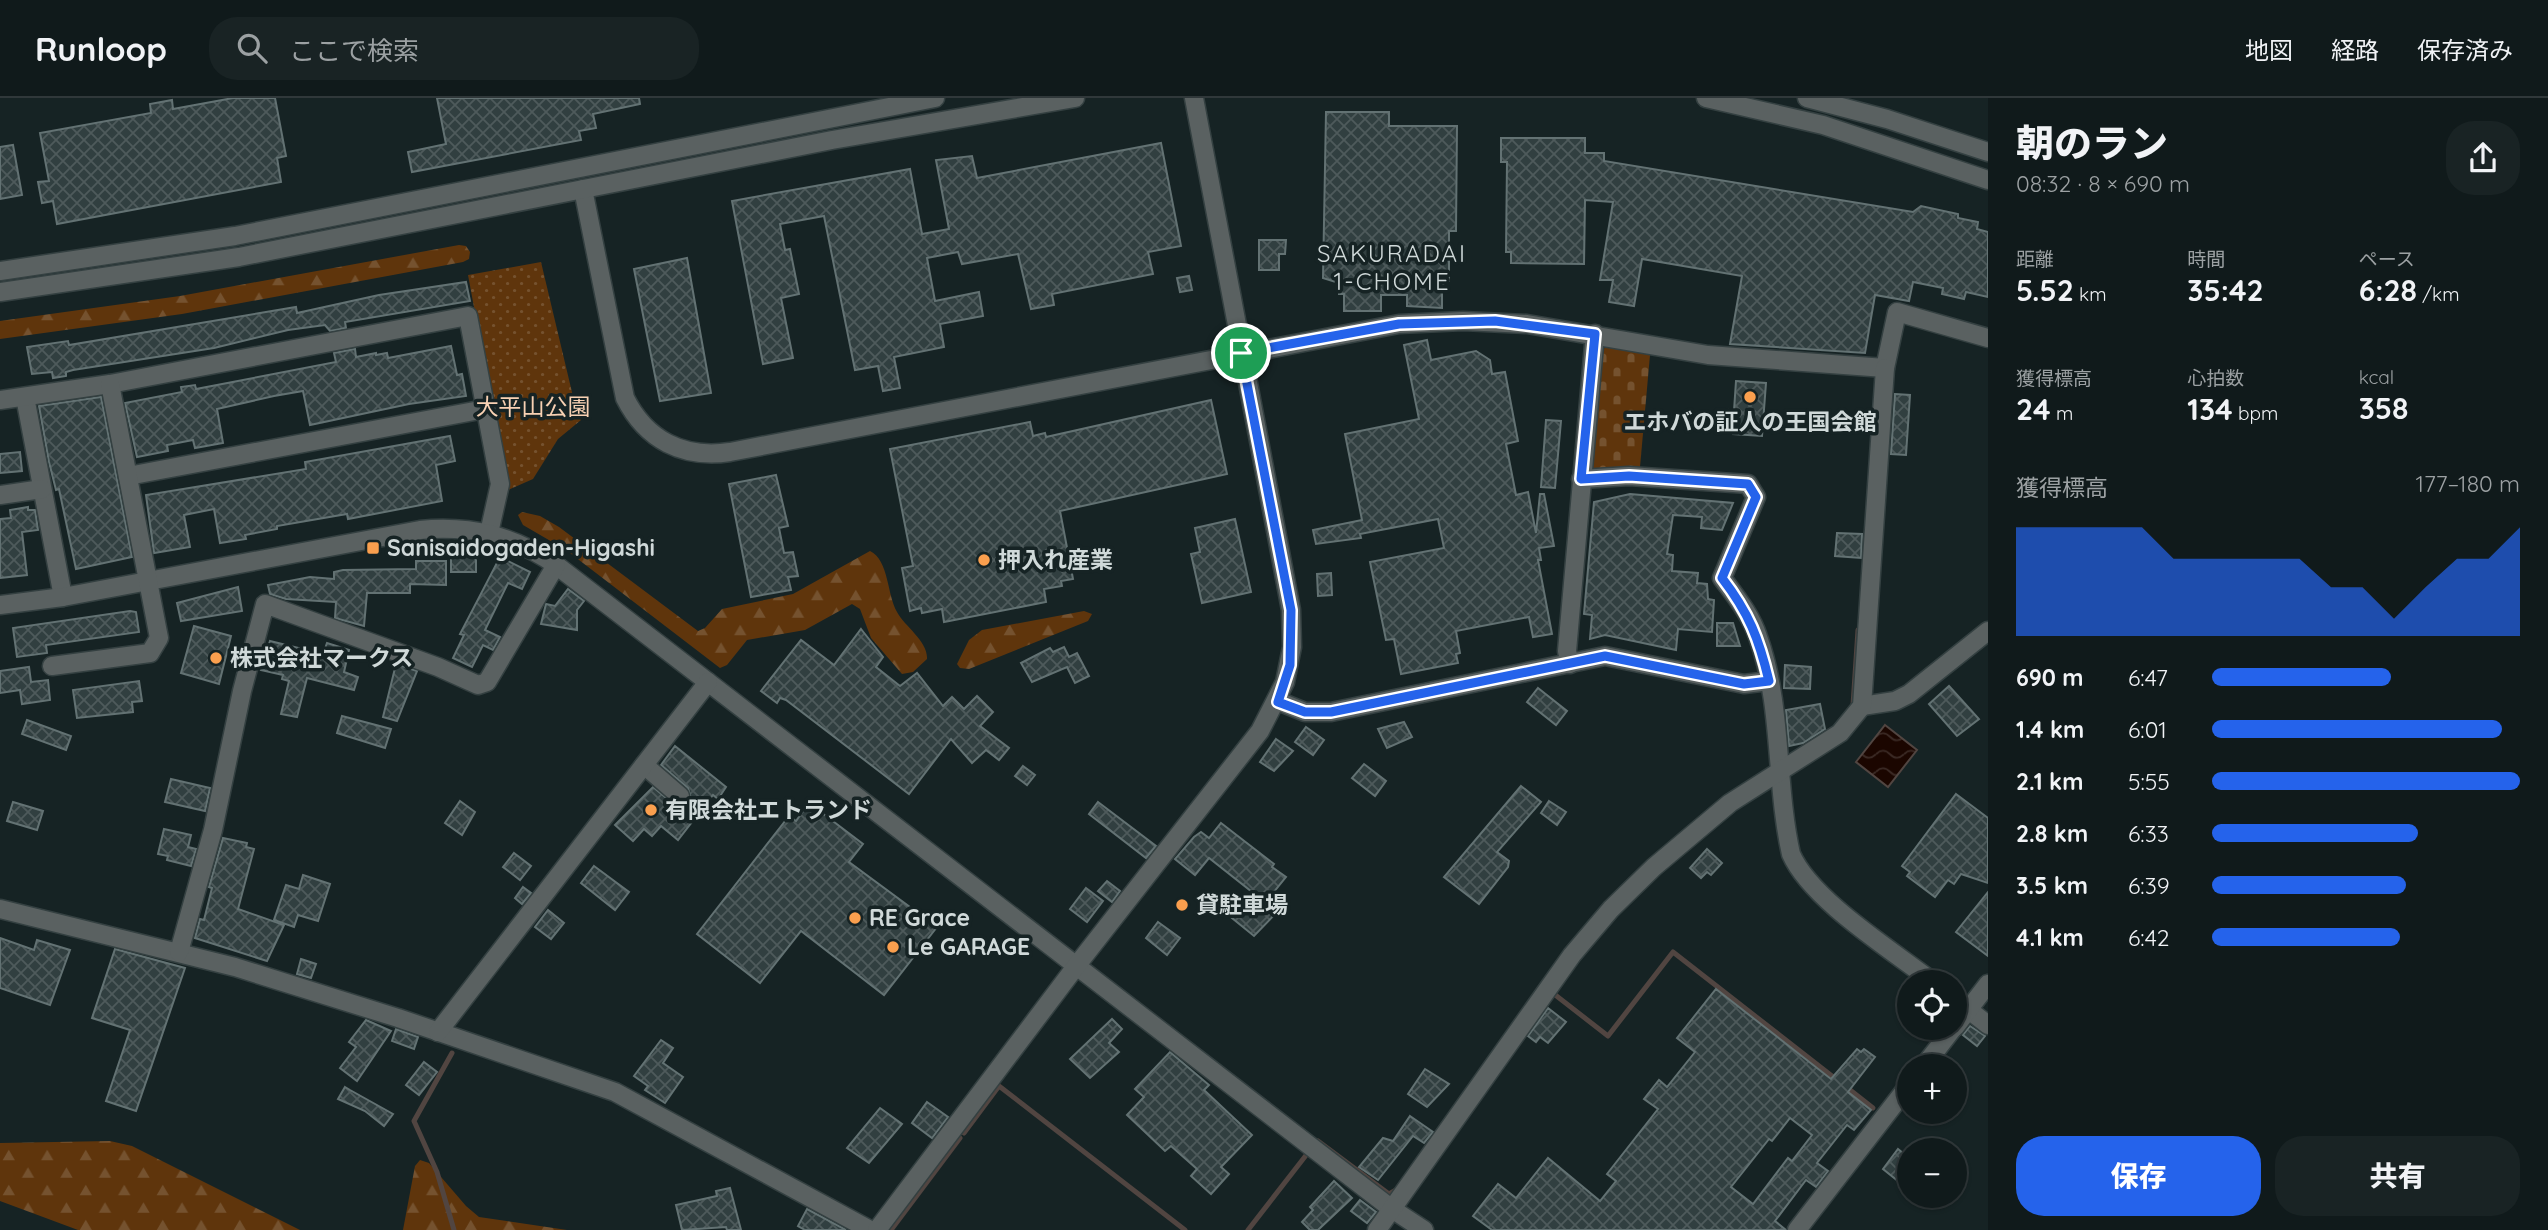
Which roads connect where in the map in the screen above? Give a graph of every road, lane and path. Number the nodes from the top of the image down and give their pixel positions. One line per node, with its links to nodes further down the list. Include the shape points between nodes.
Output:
1 (935, 98): 9 (street, via 235,236)
2 (1075, 98): 8 (street)
3 (1194, 98): 13 (street)
4 (1706, 98): 7 (street, via 1823,125)
5 (1807, 98): 6 (street)
6 (1988, 152)
7 (1988, 180)
8 (583, 190): 10 (street, via 239,257); 13 (street, via 625,398 642,425 682,451 730,452)
9 (0, 271)
10 (0, 292)
11 (1595, 334): 13 (street, via 1516,323 1431,322 1368,328); 14 (street, via 1716,356); 20 (street)
12 (1988, 338): 14 (street, via 1897,312)
13 (1241, 353): 33 (street, via 1291,610 1290,665)
14 (1885, 368): 34 (street)
15 (110, 384): 16 (street); 18 (street, via 468,316); 19 (street)
16 (24, 397): 17 (street); 21 (street)
17 (0, 400)
18 (485, 409): 19 (street); 23 (street, via 500,484)
19 (128, 476): 25 (street)
20 (1581, 479): 29 (street, via 1567,651); 31 (street, via 1629,476 1748,484 1756,497 1722,578 1744,607 1758,637)
21 (42, 489): 22 (street); 26 (street)
22 (0, 495)
23 (489, 533): 24 (street, via 526,546); 25 (street, via 456,528 420,530)
24 (556, 565): 32 (street); 39 (street, via 487,682 478,685 265,604 213,830)
25 (148, 581): 26 (street); 30 (street, via 159,638 150,653)
26 (63, 597): 27 (street)
27 (0, 605)
28 (1988, 631): 34 (street, via 1909,695)
29 (1570, 664): 31 (street, via 1605,656 1744,684); 33 (street, via 1331,712 1305,712)
30 (63, 670)
31 (1769, 681): 36 (street)
32 (708, 682): 35 (street); 40 (street)
33 (1278, 702): 40 (street, via 1261,731)
34 (1862, 706): 36 (street, via 1840,733)
35 (644, 765): 37 (street); 46 (street)
36 (1780, 772): 41 (street, via 1791,854 1806,881); 50 (street, via 1711,819 1647,874 1591,932)
37 (680, 796)
38 (0, 909): 39 (street)
39 (179, 952): 46 (street)
40 (1077, 965): 50 (street); 52 (street)
41 (1918, 970)
42 (1988, 984): 43 (street)
43 (1967, 1000)
44 (1967, 1009): 45 (street)
45 (1988, 1025)
46 (438, 1032): 51 (street, via 615,1092)
47 (1944, 1040): 48 (street)
48 (1933, 1054)
49 (1897, 1101): 55 (street)
50 (1392, 1209): 53 (street); 54 (street)
51 (870, 1230)
52 (877, 1230)
53 (1377, 1230)
54 (1424, 1230)
55 (1797, 1230)

